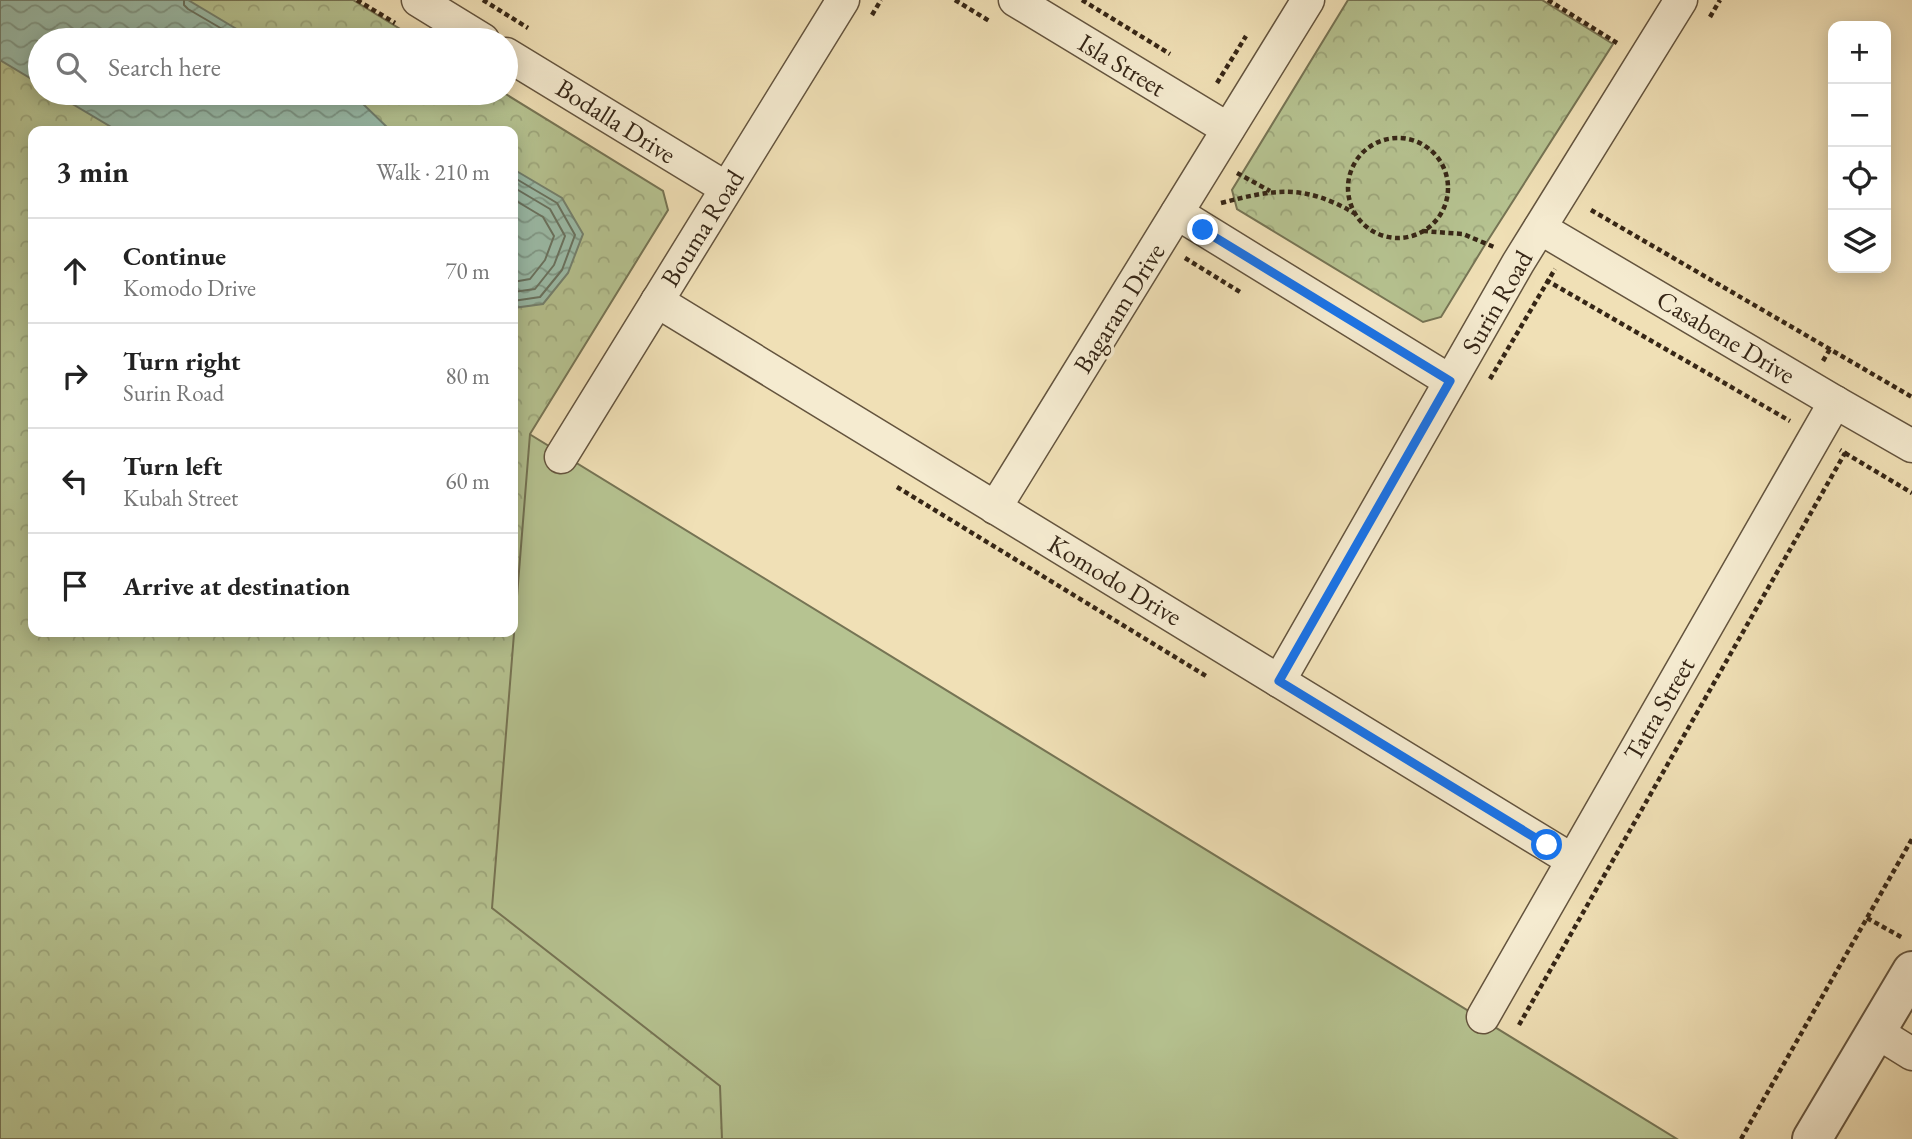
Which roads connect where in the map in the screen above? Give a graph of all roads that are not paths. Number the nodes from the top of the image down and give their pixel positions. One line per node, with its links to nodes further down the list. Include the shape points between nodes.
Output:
1 (418, 0): 6 (street)
2 (843, 0): 9 (street, Bouma Road)
3 (1015, 0): 8 (street, Isla Street)
4 (1308, 0): 8 (street, Bagaram Drive)
5 (1681, 0): 11 (street, Surin Road)
6 (464, 28)
7 (518, 61): 9 (street, Bodalla Drive)
8 (1228, 129): 10 (street, Bagaram Drive)
9 (726, 188): 12 (street, Bouma Road)
10 (1177, 213): 13 (street); 17 (street, Bagaram Drive)
11 (1540, 228): 13 (street, Surin Road, via 1506,254); 14 (street, Casabene Drive)
12 (657, 300): 16 (street, Bouma Road); 17 (street, Komodo Drive)
13 (1450, 381): 18 (street, Surin Road)
14 (1835, 402): 15 (street, Casabene Drive); 19 (street, Tatra Street)
15 (1912, 446)
16 (561, 457)
17 (995, 508): 18 (street, Komodo Drive)
18 (1279, 681): 19 (street, Komodo Drive)
19 (1572, 860): 21 (street, Tatra Street)
20 (1912, 971): 22 (street)
21 (1483, 1017)
22 (1875, 1031): 23 (street); 24 (street)
23 (1912, 1054)
24 (1812, 1139)

